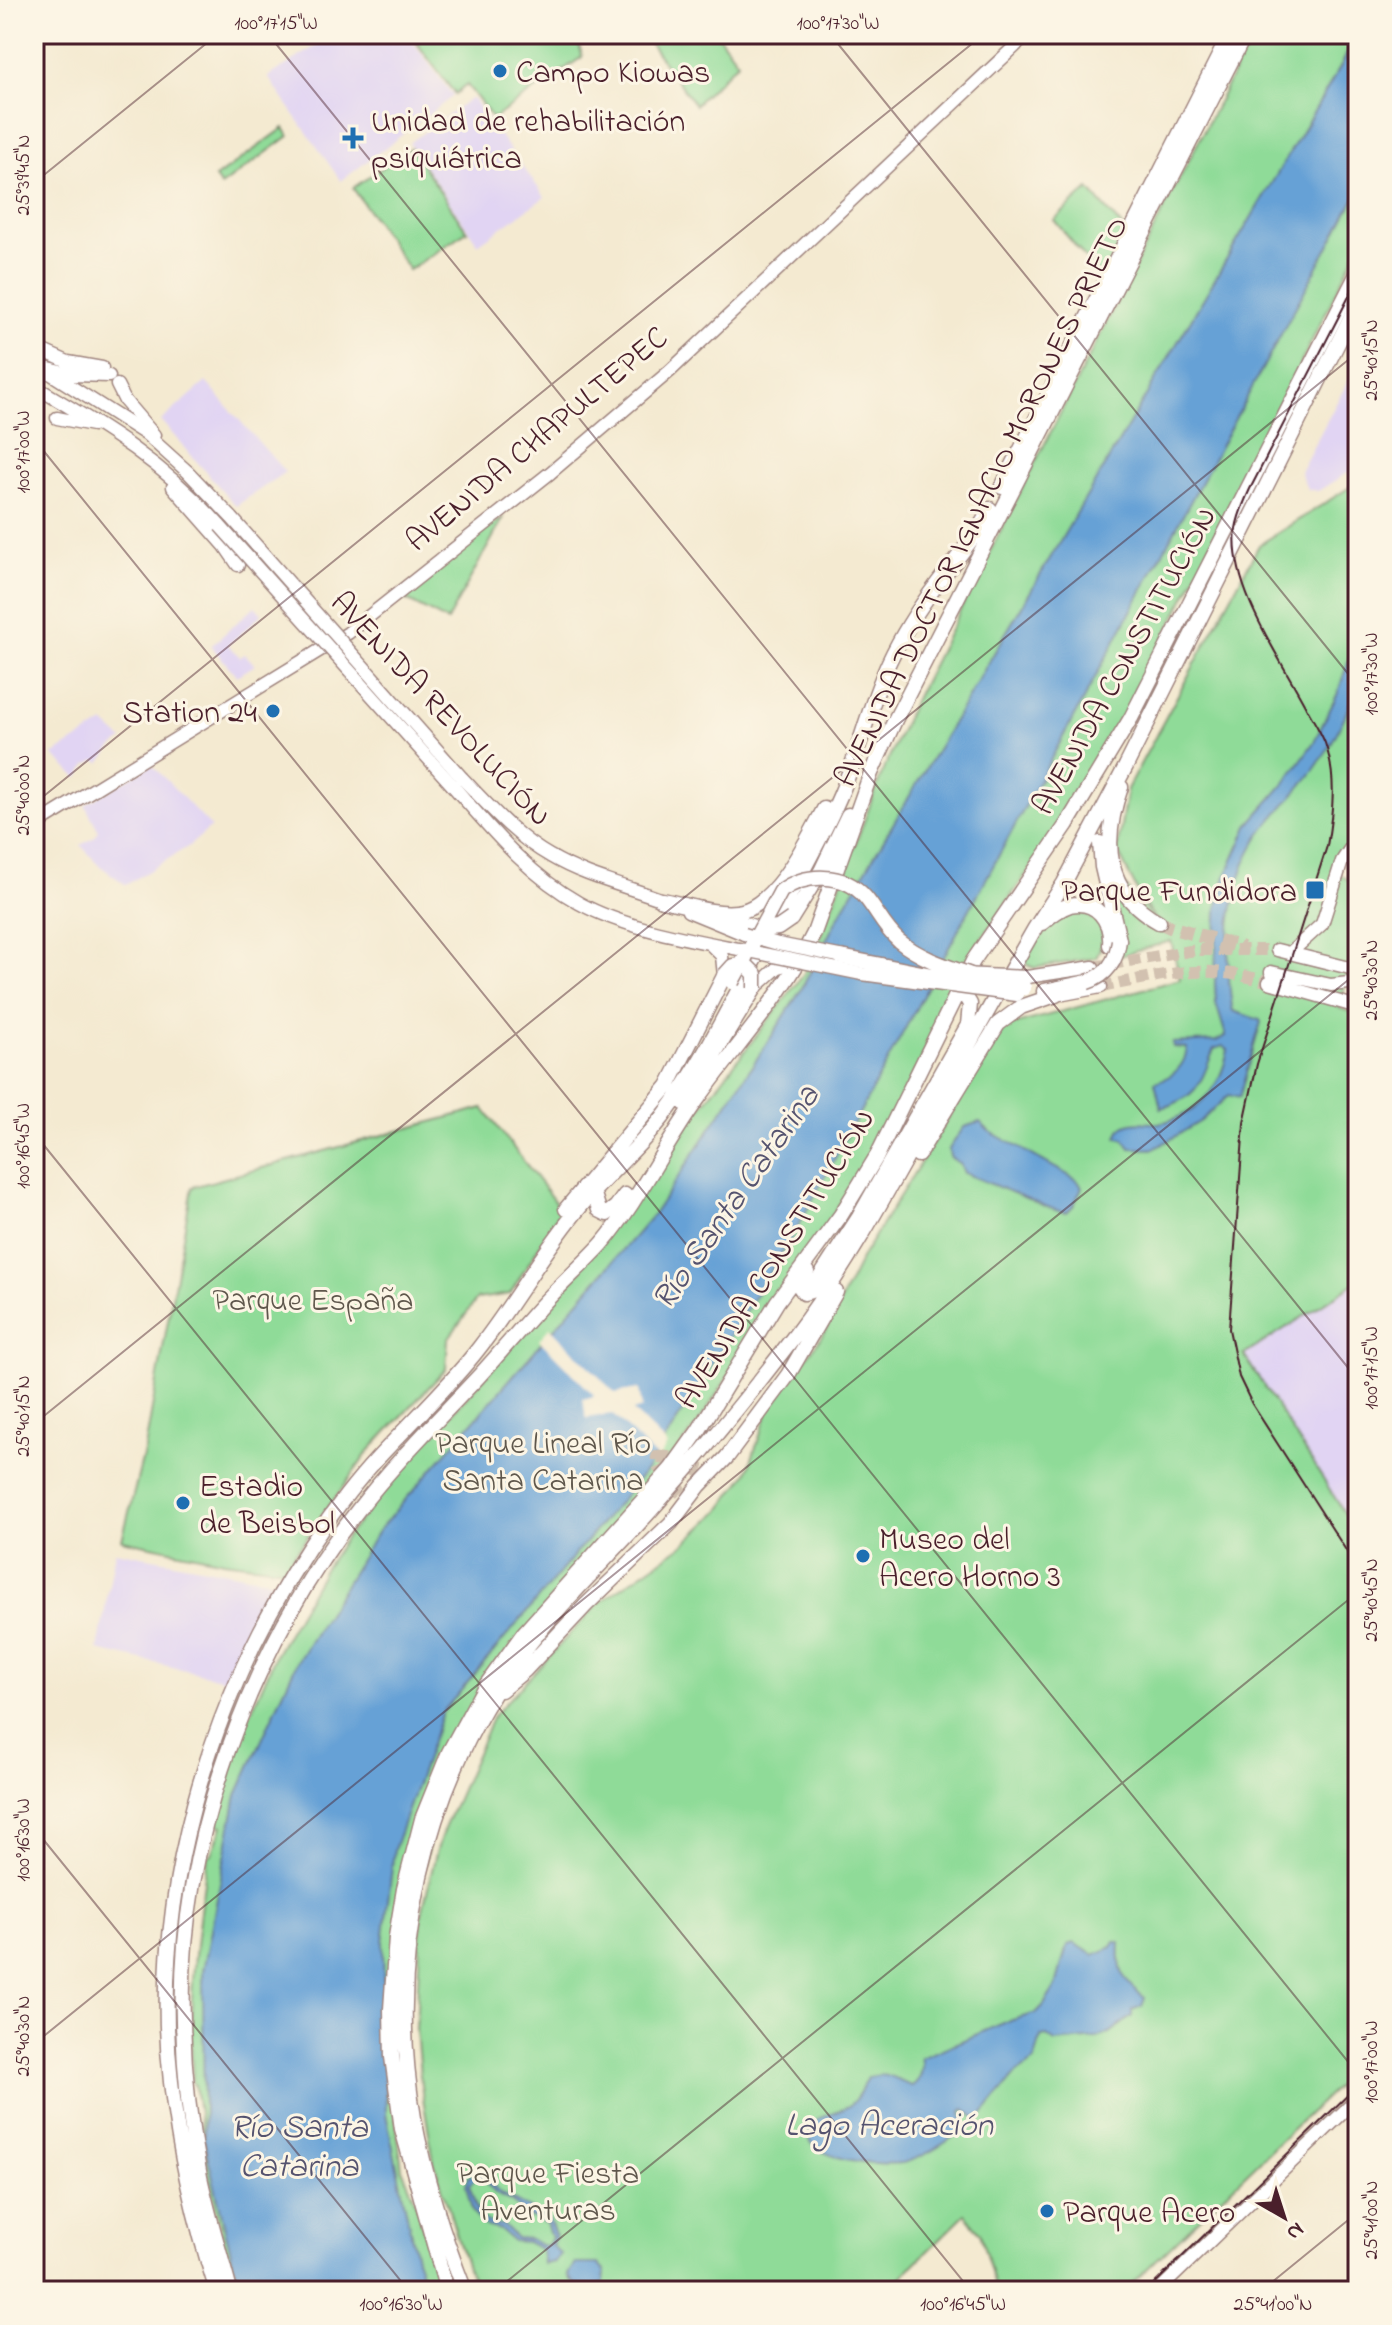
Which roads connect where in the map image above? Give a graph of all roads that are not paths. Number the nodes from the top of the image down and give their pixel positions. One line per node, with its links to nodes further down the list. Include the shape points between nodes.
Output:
1 (1021, 34): 27 (main road, AVENIDA CHAPULTEPEC, via 667,367 547,468 343,628)
2 (1028, 34): 29 (main road, via 670,371 550,473 348,633)
3 (1230, 34): 17 (highway, AVENIDA DOCTOR IGNACIO MORONES PRIETO)
4 (1245, 34): 20 (highway, AVENIDA DOCTOR IGNACIO MORONES PRIETO)
5 (1358, 272): 21 (highway, AVENIDA CONSTITUCIÓN)
6 (1358, 281): 9 (highway)
7 (1358, 303): 9 (highway, AVENIDA CONSTITUCIÓN)
8 (34, 347): 11 (main road)
9 (1333, 353): 19 (highway, AVENIDA CONSTITUCIÓN)
10 (36, 364): 11 (main road, via 66,374); 15 (main road, AVENIDA REVOLUCIÓN)
11 (109, 376): 15 (main road)
12 (34, 386): 14 (main road, AVENIDA REVOLUCIÓN)
13 (57, 418): 14 (main road)
14 (100, 426): 16 (main road, AVENIDA REVOLUCIÓN)
15 (159, 445): 25 (main road, AVENIDA REVOLUCIÓN, bridge, via 232,518)
16 (150, 458): 18 (main road); 25 (main road, AVENIDA REVOLUCIÓN, bridge)
17 (972, 541): 20 (highway); 22 (highway, AVENIDA DOCTOR IGNACIO MORONES PRIETO, via 902,636)
18 (238, 565)
19 (1225, 567): 21 (highway); 23 (highway, AVENIDA CONSTITUCIÓN)
20 (959, 591): 24 (highway, AVENIDA DOCTOR IGNACIO MORONES PRIETO)
21 (1149, 682): 50 (highway, AVENIDA CONSTITUCIÓN, via 1089,790 973,961)
22 (866, 727): 33 (highway, via 824,811 768,897 740,912); 52 (highway, AVENIDA DOCTOR IGNACIO MORONES PRIETO, via 813,853 694,1068 662,1117)
23 (1126, 766): 26 (highway, AVENIDA CONSTITUCIÓN); 34 (highway, via 1111,826 1110,858 1124,892)
24 (871, 773): 33 (highway, bridge, via 791,919 763,930); 58 (highway, AVENIDA DOCTOR IGNACIO MORONES PRIETO, via 814,933 791,975 698,1099 602,1244 377,1486 313,1572 261,1670)
25 (458, 782): 32 (main road, AVENIDA REVOLUCIÓN, via 551,857); 36 (main road, AVENIDA REVOLUCIÓN, via 517,857 580,904)
26 (1108, 799): 35 (highway, AVENIDA CONSTITUCIÓN); 37 (highway, via 1100,832 1101,858)
27 (59, 802): 28 (main road, AVENIDA CHAPULTEPEC); 29 (main road)
28 (34, 816)
29 (51, 816): 30 (main road)
30 (34, 826)
31 (1358, 837): 40 (main road, via 1342,861 1322,924 1284,952)
32 (662, 900): 33 (highway); 38 (main road, AVENIDA REVOLUCIÓN, bridge, via 744,934)
33 (704, 908)
34 (1159, 922)
35 (1035, 928): 37 (highway, via 1062,909 1084,905 1107,920); 51 (highway, AVENIDA CONSTITUCIÓN)
36 (707, 943): 39 (main road, AVENIDA REVOLUCIÓN, bridge); 43 (main road, via 722,956)
37 (1114, 943): 42 (highway, bridge, via 1109,969)
38 (841, 957): 41 (main road, AVENIDA REVOLUCIÓN, bridge); 47 (highway, bridge)
39 (795, 961): 45 (main road, via 768,973); 46 (main road, AVENIDA REVOLUCIÓN, bridge)
40 (1358, 970)
41 (971, 975): 43 (highway, bridge, via 936,963 896,939 851,886 812,878 781,891); 47 (main road, AVENIDA REVOLUCIÓN, bridge)
42 (1091, 978): 47 (highway); 48 (main road)
43 (728, 979): 45 (highway, bridge, via 733,966 746,965 755,974); 52 (highway, via 668,1086)
44 (1358, 982): 49 (main road, via 1331,985 1270,977)
45 (755, 988): 52 (highway, via 616,1207 603,1213)
46 (960, 988): 47 (main road, AVENIDA REVOLUCIÓN, bridge); 50 (highway, via 970,1004 968,1025 859,1217 811,1291 802,1292 800,1283 851,1208)
47 (1023, 989): 48 (main road)
48 (1056, 995): 51 (highway, via 1021,1007 992,1032 923,1148)
49 (1358, 1007)
50 (877, 1156): 54 (highway, AVENIDA CONSTITUCIÓN)
51 (890, 1189): 53 (highway, AVENIDA CONSTITUCIÓN)
52 (588, 1190): 57 (highway, AVENIDA DOCTOR IGNACIO MORONES PRIETO, via 477,1351 370,1466 309,1548 263,1625)
53 (850, 1255): 55 (highway, AVENIDA CONSTITUCIÓN, via 794,1337); 56 (highway, via 841,1283 788,1375 740,1442 683,1500 671,1523)
54 (736, 1369): 55 (highway, via 706,1430); 66 (highway, AVENIDA CONSTITUCIÓN, via 671,1469 546,1606 497,1669 454,1741 422,1819 396,1937 392,2057 407,2152)
55 (658, 1502): 56 (highway, AVENIDA CONSTITUCIÓN, via 531,1642)
56 (494, 1695): 67 (highway, AVENIDA CONSTITUCIÓN, via 451,1777 428,1844 413,1914 406,1985 413,2115)
57 (208, 1761): 58 (highway); 60 (highway, AVENIDA DOCTOR IGNACIO MORONES PRIETO)
58 (203, 1836): 59 (highway, AVENIDA DOCTOR IGNACIO MORONES PRIETO)
59 (200, 1854): 60 (highway); 62 (highway, AVENIDA DOCTOR IGNACIO MORONES PRIETO, via 183,1998)
60 (175, 1901): 63 (highway, AVENIDA DOCTOR IGNACIO MORONES PRIETO, via 168,1983 170,2079)
61 (1358, 2098): 68 (main road)
62 (198, 2161): 63 (highway); 65 (highway, AVENIDA DOCTOR IGNACIO MORONES PRIETO)
63 (196, 2217): 64 (highway, AVENIDA DOCTOR IGNACIO MORONES PRIETO)
64 (217, 2291)
65 (230, 2291)
66 (447, 2291)
67 (465, 2291)
68 (1158, 2291)

